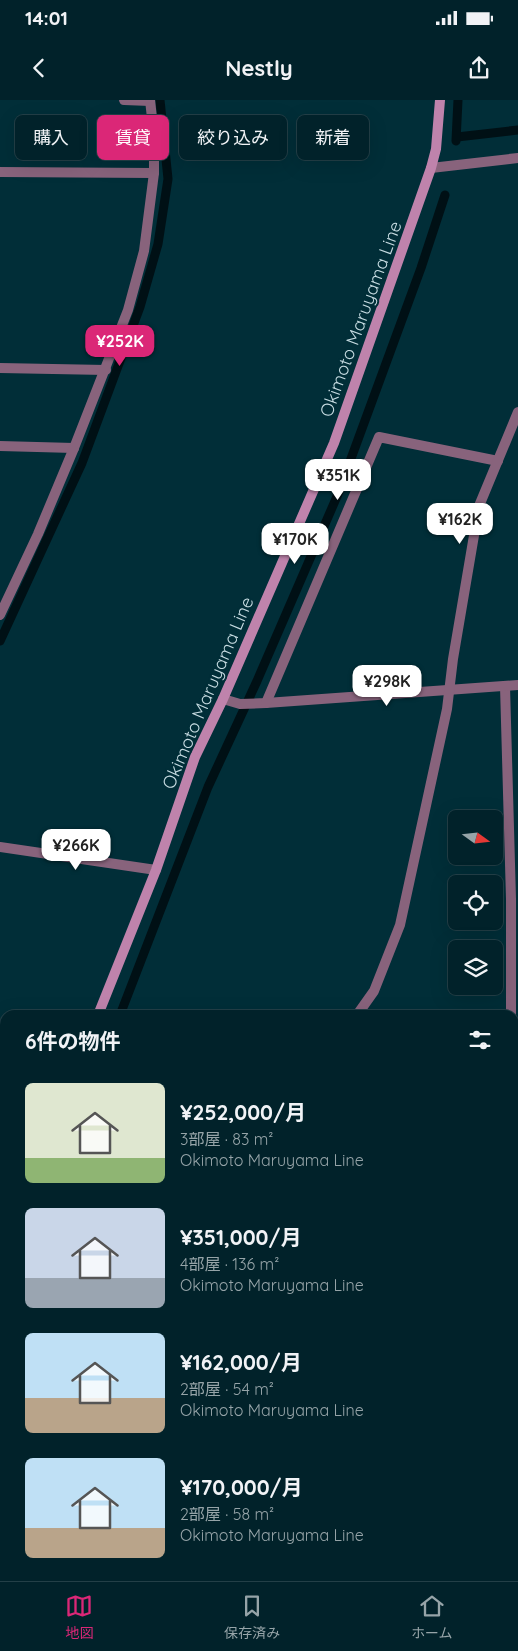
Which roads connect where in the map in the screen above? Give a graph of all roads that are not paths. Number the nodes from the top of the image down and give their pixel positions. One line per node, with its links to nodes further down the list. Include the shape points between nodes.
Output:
1 (124, 100): 2 (street)
2 (150, 100): 7 (street)
3 (440, 100): 5 (main road, Okimoto Maruyama Line)
4 (518, 158): 5 (street)
5 (431, 168): 18 (main road, Okimoto Maruyama Line, via 334,443)
6 (0, 172): 7 (street)
7 (154, 173): 9 (street, via 144,250 128,310)
8 (0, 368): 9 (street)
9 (106, 370): 12 (street)
10 (518, 412): 13 (street)
11 (0, 446): 12 (street)
12 (74, 448): 14 (street)
13 (498, 460): 17 (street, via 480,506); 19 (street, via 378,437)
14 (0, 615)
15 (518, 685): 16 (street)
16 (506, 686): 17 (street); 22 (street)
17 (449, 690): 19 (street); 24 (street, via 400,925 374,991)
18 (223, 699): 19 (street, via 240,704); 21 (main road, Okimoto Maruyama Line, via 195,757)
19 (261, 703)
20 (0, 847): 21 (street)
21 (156, 870): 23 (main road, Okimoto Maruyama Line)
22 (514, 899): 25 (street)
23 (100, 1010)
24 (361, 1010)
25 (510, 1010)

